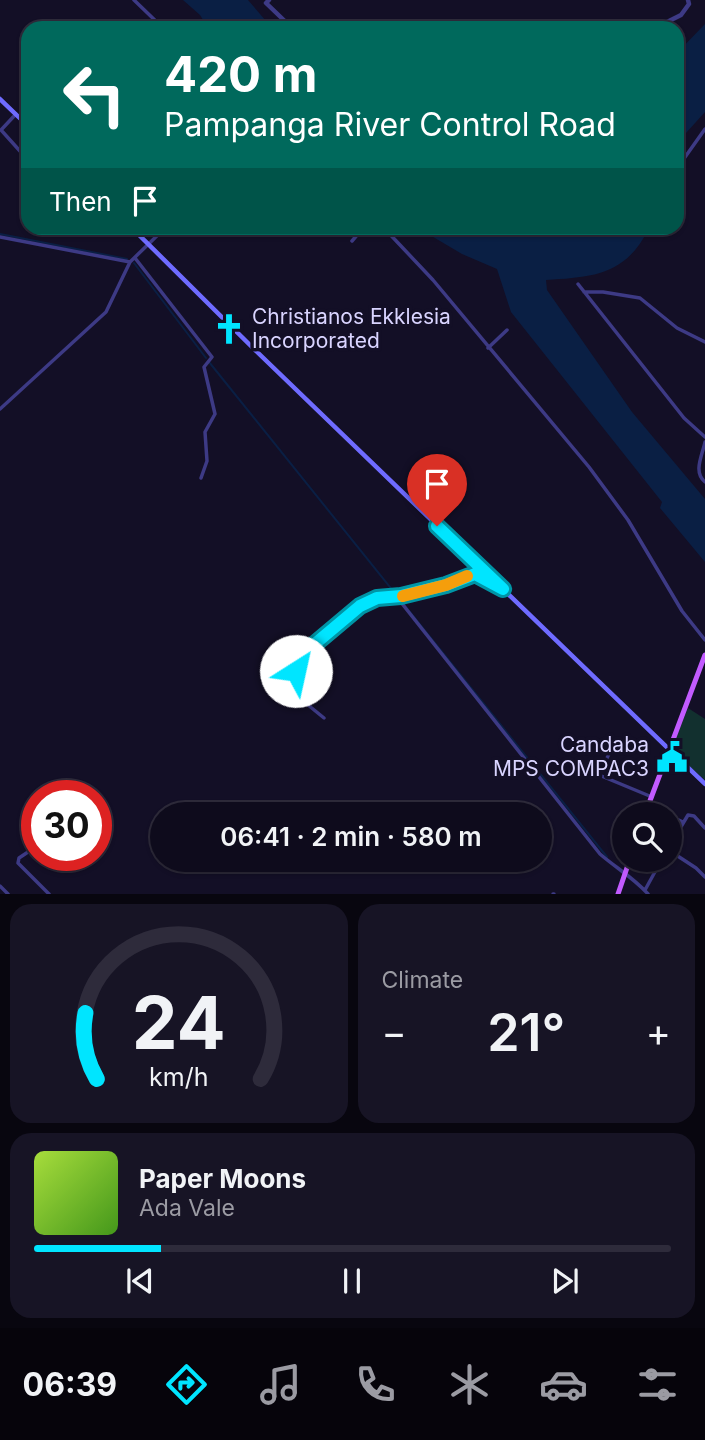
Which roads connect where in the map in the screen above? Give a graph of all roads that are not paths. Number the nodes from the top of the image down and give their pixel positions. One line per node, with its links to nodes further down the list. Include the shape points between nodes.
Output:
1 (134, 0): 4 (street)
2 (688, 0): 6 (street, via 685,11)
3 (267, 1): 5 (street)
4 (156, 21)
5 (286, 21)
6 (667, 21)
7 (0, 99): 8 (main road)
8 (16, 114): 9 (main road); 11 (street, via 1,130)
9 (21, 119)
10 (705, 129): 12 (street)
11 (21, 152)
12 (684, 159)
13 (140, 235): 19 (main road)
14 (158, 235): 19 (street)
15 (357, 235): 18 (street)
16 (391, 235): 25 (street)
17 (0, 237): 20 (street)
18 (352, 241)
19 (150, 244): 20 (street); 31 (main road)
20 (132, 260): 26 (street, via 106,312); 29 (street, via 212,356 205,367 215,414 205,432 207,461)
21 (578, 284): 22 (street)
22 (584, 292): 24 (street, via 640,298 677,328); 27 (street, via 684,418)
23 (507, 330): 25 (street)
24 (705, 342)
25 (488, 348): 33 (street, via 589,467)
26 (0, 409)
27 (705, 436)
28 (705, 442): 30 (street, via 698,470)
29 (201, 478)
30 (705, 482)
31 (503, 589): 32 (street, via 475,574); 38 (main road)
32 (398, 597): 36 (street, via 377,598 360,606 310,648 292,687); 47 (street, via 600,854)
33 (705, 640)
34 (705, 655): 35 (main road)
35 (702, 674): 38 (main road)
36 (324, 718)
37 (615, 739): 40 (street, via 599,775)
38 (671, 750): 39 (main road); 40 (main road)
39 (705, 784)
40 (650, 800): 41 (street)
41 (652, 802)
42 (683, 822): 43 (street, via 691,815)
43 (705, 828)
44 (682, 859): 48 (street)
45 (26, 871): 52 (street)
46 (656, 872): 50 (street)
47 (625, 873): 50 (street); 53 (main road)
48 (705, 877)
49 (0, 886): 51 (street)
50 (647, 892)
51 (8, 894)
52 (49, 894)
53 (618, 894)

